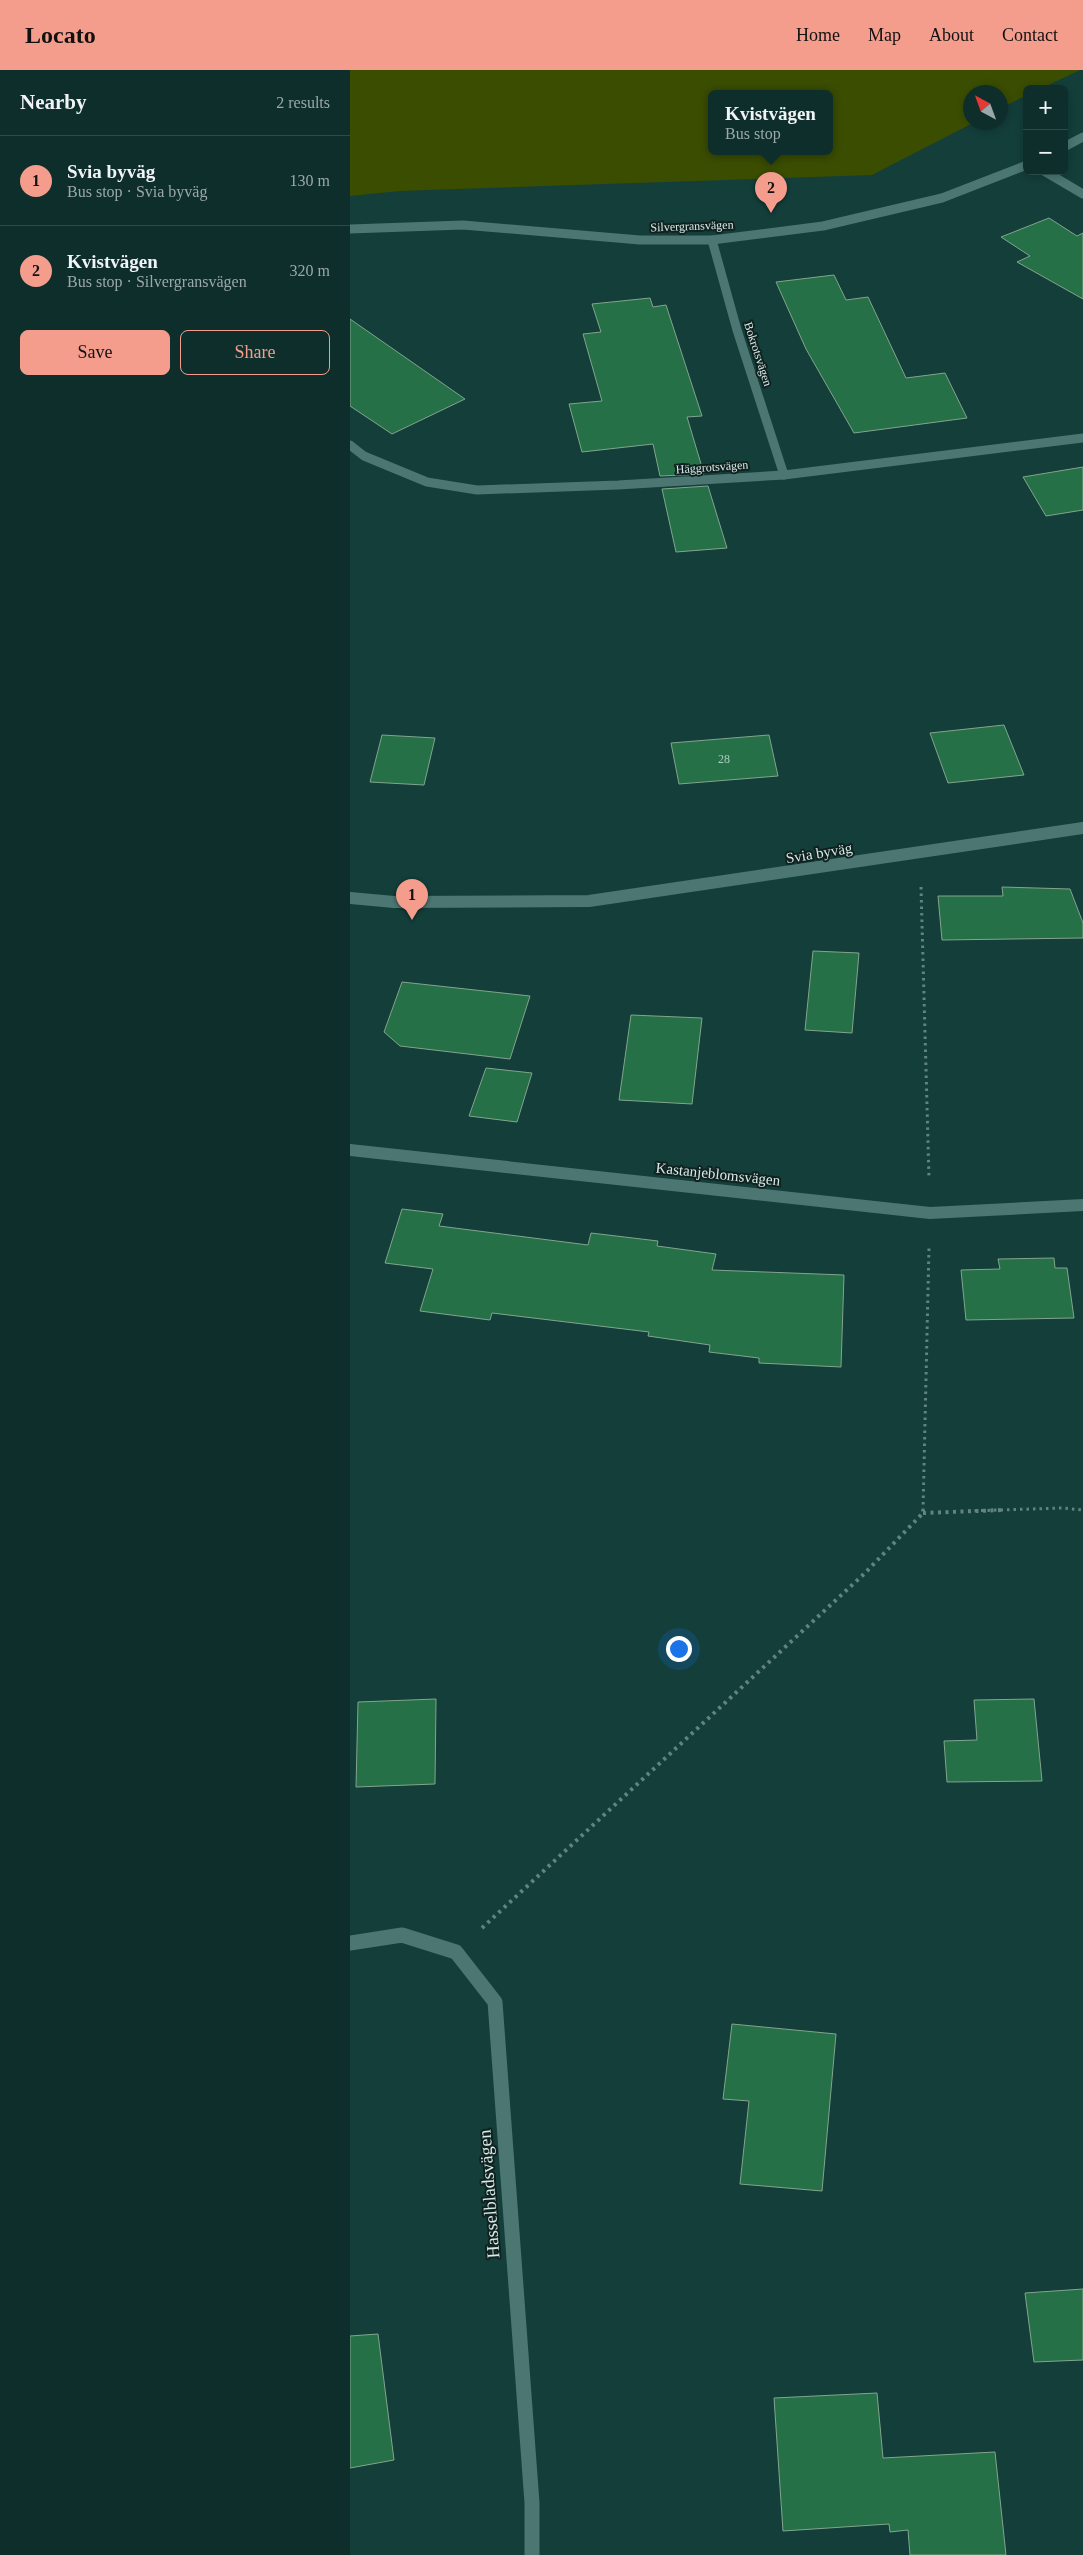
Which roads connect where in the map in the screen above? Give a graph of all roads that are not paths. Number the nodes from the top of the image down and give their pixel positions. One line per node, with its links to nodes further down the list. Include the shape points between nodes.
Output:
1 (1083, 137): 2 (street)
2 (1068, 145)
3 (1023, 168): 7 (street, Silvergransvägen, via 942,198 823,226)
4 (1051, 175): 5 (street)
5 (1083, 194)
6 (350, 229): 7 (street, Silvergransvägen, via 463,225 640,240)
7 (712, 240): 10 (street, Bokrotsvägen)
8 (1083, 438): 10 (street, Häggrotsvägen)
9 (350, 445): 10 (street, Häggrotsvägen, via 364,456 427,482 477,490)
10 (784, 475)
11 (1083, 828): 12 (street, Svia byväg, via 589,901 394,902)
12 (350, 898)
13 (350, 1150): 14 (street, Kastanjeblomsvägen, via 930,1213)
14 (1083, 1205)
15 (350, 1943): 16 (street, Hasselbladsvägen, via 402,1934 456,1952 495,2002 531,2493)
16 (532, 2555)

